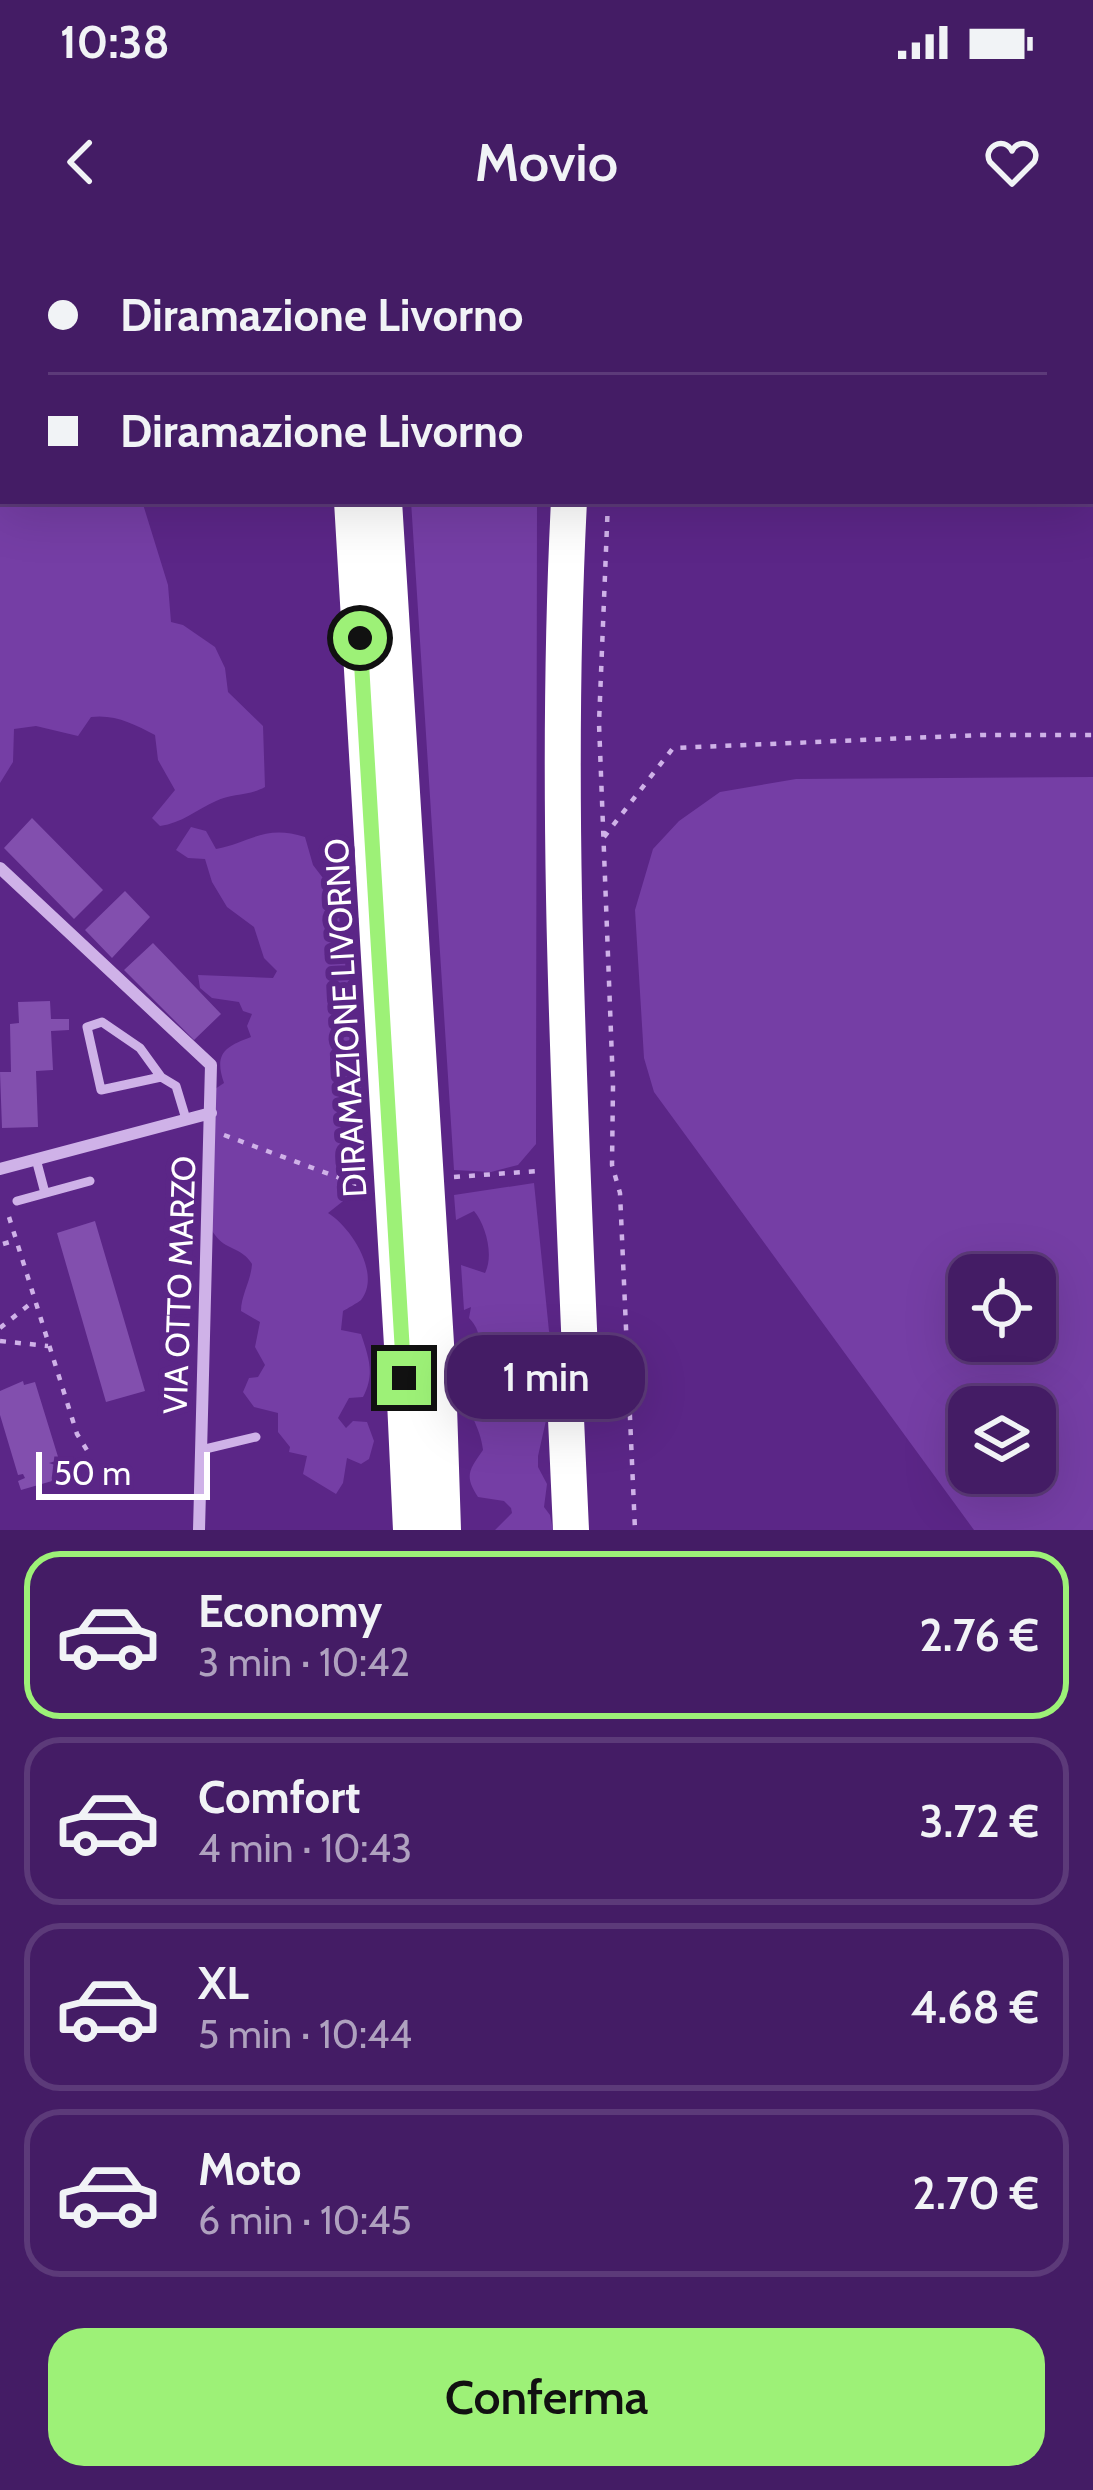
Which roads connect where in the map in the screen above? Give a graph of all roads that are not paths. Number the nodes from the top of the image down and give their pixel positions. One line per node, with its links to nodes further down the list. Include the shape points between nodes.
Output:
1 (352, 504): 15 (highway, DIRAMAZIONE LIVORNO, bridge)
2 (384, 504): 15 (highway, DIRAMAZIONE LIVORNO, bridge)
3 (550, 504): 14 (highway, via 547,979)
4 (568, 504): 14 (highway, bridge, via 562,741)
5 (0, 868): 7 (street, VIA OTTO MARZO, via 211,1065)
6 (160, 1077): 6 (lane, via 101,1090 87,1027 102,1022 140,1048); 8 (lane, via 176,1087)
7 (211, 1112): 8 (street, VIA OTTO MARZO); 17 (street, VIA OTTO MARZO)
8 (186, 1119): 9 (street, VIA OTTO MARZO)
9 (36, 1159): 10 (street, VIA OTTO MARZO); 12 (lane)
10 (0, 1168)
11 (90, 1181): 12 (lane)
12 (45, 1193): 13 (lane)
13 (17, 1201)
14 (572, 1376): 21 (highway); 22 (highway)
15 (421, 1377): 19 (highway, DIRAMAZIONE LIVORNO); 20 (highway, DIRAMAZIONE LIVORNO)
16 (256, 1437): 17 (lane)
17 (201, 1450): 18 (street, VIA OTTO MARZO)
18 (199, 1530)
19 (411, 1530)
20 (443, 1530)
21 (571, 1530)
22 (587, 1530)

